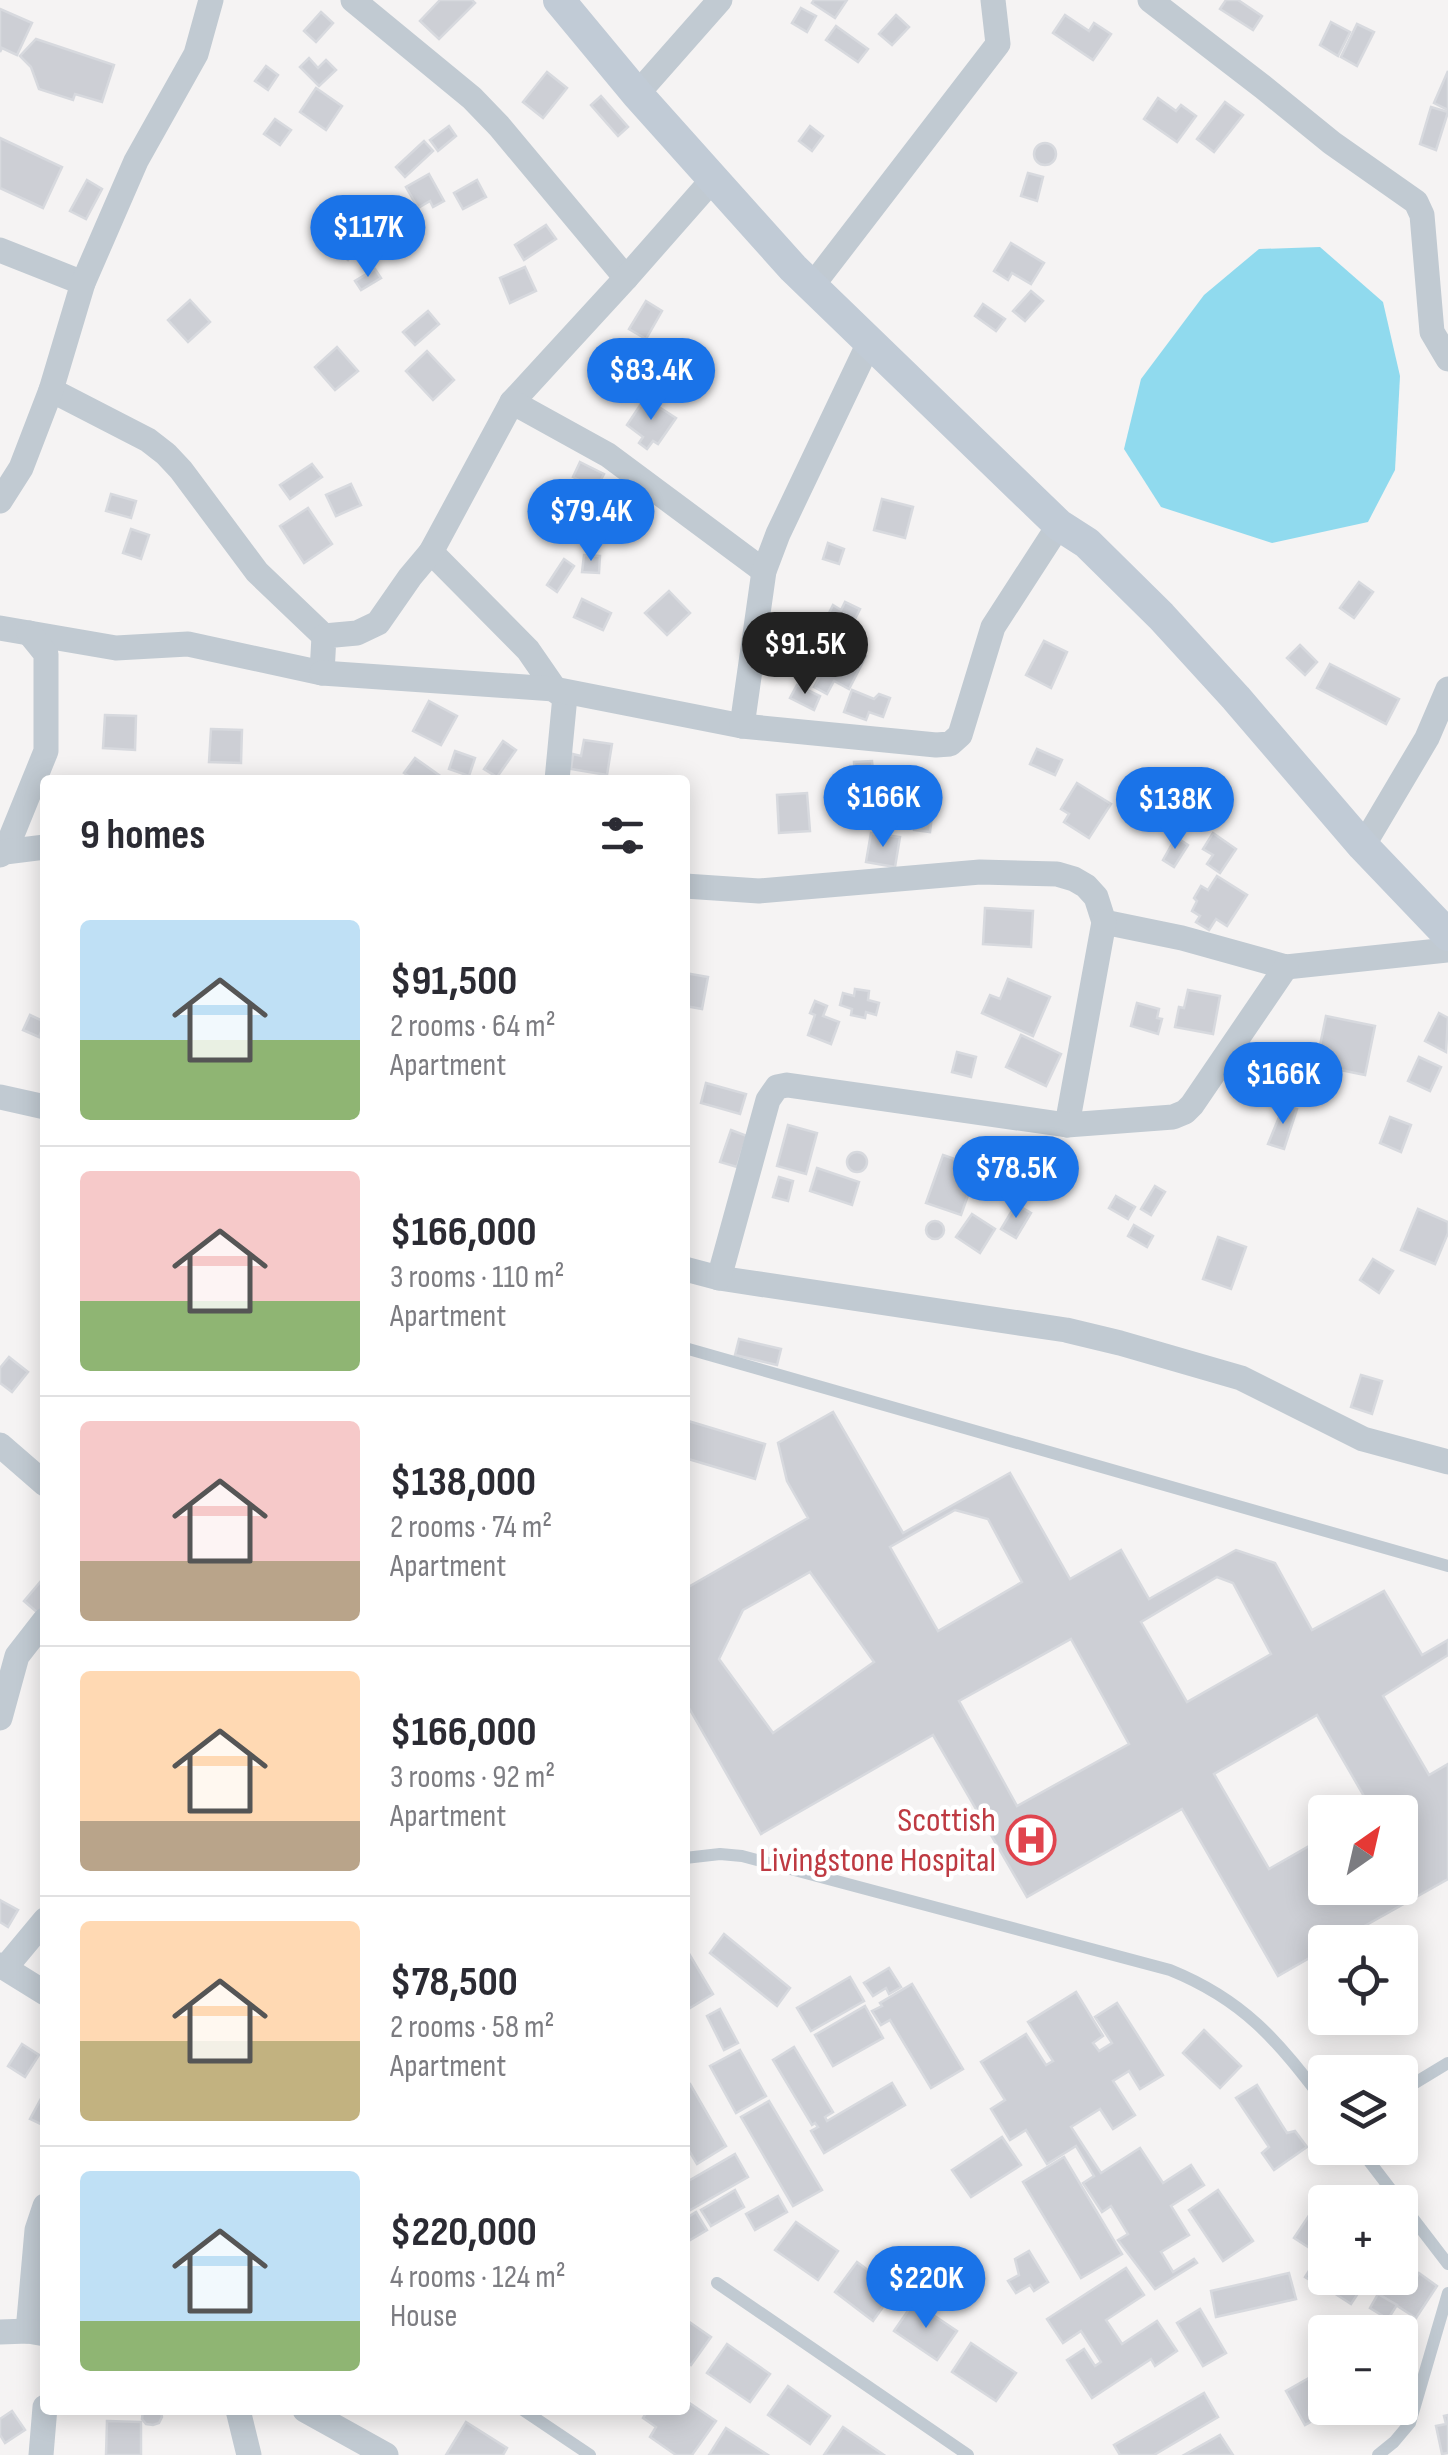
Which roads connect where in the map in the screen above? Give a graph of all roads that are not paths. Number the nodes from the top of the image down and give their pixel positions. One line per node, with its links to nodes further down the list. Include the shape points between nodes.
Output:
1 (212, 0): 11 (street, via 196,54 136,161)
2 (353, 0): 10 (street, via 486,112)
3 (559, 0): 7 (street)
4 (720, 0): 7 (street)
5 (993, 0): 12 (street, via 998,44)
6 (1150, 0): 14 (street, via 1416,202 1432,332)
7 (637, 94): 8 (street)
8 (714, 178): 10 (street); 12 (street)
9 (0, 250): 11 (street)
10 (626, 278): 16 (street)
11 (83, 283): 15 (street)
12 (812, 286): 13 (street)
13 (869, 343): 19 (street); 21 (street)
14 (1448, 359)
15 (52, 390): 17 (street); 24 (street, via 166,454 257,572)
16 (512, 402): 20 (street); 21 (street, via 619,462)
17 (11, 464): 18 (street)
18 (0, 501)
19 (1059, 525): 28 (street, via 993,628 957,740 936,744); 31 (street, via 1087,543 1161,616)
20 (431, 552): 24 (street, via 378,623); 26 (street, via 534,657)
21 (764, 571): 28 (street)
22 (0, 628): 23 (street)
23 (29, 633): 25 (street, via 116,648 188,644); 33 (street, via 46,654 46,750)
24 (324, 636): 25 (street)
25 (322, 673): 26 (street)
26 (554, 688): 28 (street); 30 (street, via 565,696)
27 (1448, 688): 29 (street)
28 (742, 726)
29 (1438, 738): 31 (street)
30 (557, 775)
31 (1363, 846): 36 (street)
32 (40, 848): 33 (street)
33 (3, 854)
34 (690, 886): 35 (street, via 759,891 980,872 1056,874 1086,886)
35 (1104, 922): 38 (street); 41 (street)
36 (1448, 935)
37 (1448, 950): 38 (street)
38 (1286, 967): 41 (street, via 1184,1112)
39 (0, 1097): 40 (street)
40 (40, 1106)
41 (1067, 1124): 43 (street, via 777,1086)
42 (690, 1270): 43 (street)
43 (718, 1278): 46 (street, via 1120,1343 1241,1378 1363,1439)
44 (690, 1349): 48 (lane)
45 (0, 1445): 47 (street)
46 (1448, 1462)
47 (40, 1480)
48 (1448, 1566)
49 (40, 1626): 50 (street, via 17,1656)
50 (0, 1718)
51 (690, 1857): 56 (lane, via 742,1856 1170,1970 1244,2011)
52 (40, 1925): 53 (street)
53 (2, 1966): 54 (street)
54 (40, 1990)
55 (1448, 2063): 57 (lane)
56 (1308, 2081)
57 (1418, 2081)
58 (1372, 2165): 60 (lane)
59 (40, 2221): 64 (street)
60 (1448, 2264)
61 (717, 2283): 73 (lane)
62 (1447, 2297): 74 (lane, via 1410,2423)
63 (0, 2332): 64 (street)
64 (36, 2332)
65 (44, 2415): 69 (street)
66 (239, 2415): 70 (street)
67 (314, 2415): 71 (street)
68 (530, 2415): 72 (lane)
69 (41, 2455)
70 (248, 2455)
71 (386, 2455)
72 (590, 2455)
73 (968, 2455)
74 (1378, 2455)

